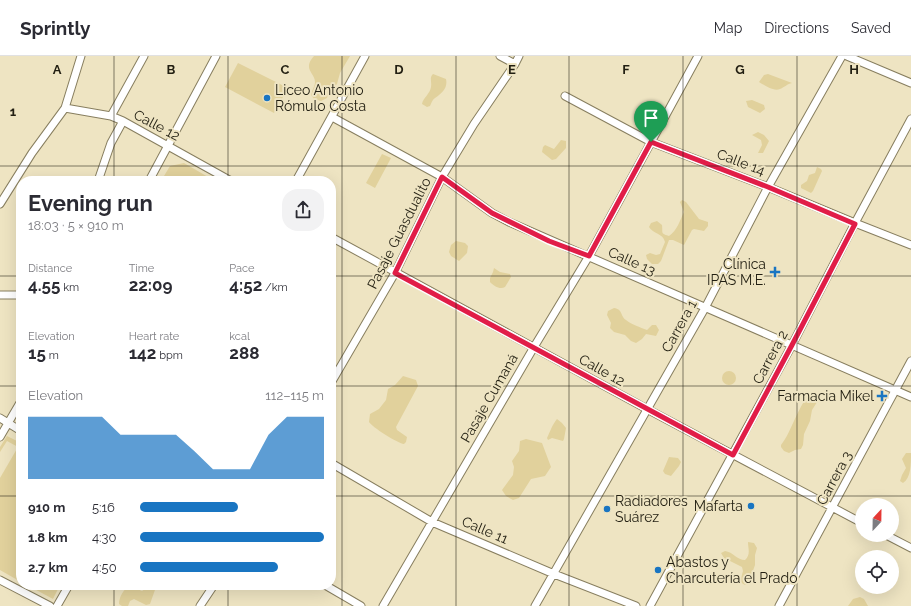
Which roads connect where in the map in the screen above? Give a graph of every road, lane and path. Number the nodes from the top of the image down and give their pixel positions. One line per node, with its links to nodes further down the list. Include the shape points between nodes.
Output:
1 (81, 56): 13 (street)
2 (144, 56): 14 (street)
3 (216, 56): 19 (street)
4 (366, 56): 15 (street)
5 (500, 56): 10 (street)
6 (519, 56): 10 (street, Pasaje Guasdualito)
7 (698, 56): 18 (street, Pasaje Cumaná)
8 (842, 56): 27 (street, Carrera 1)
9 (847, 56): 11 (street)
10 (515, 64): 25 (street, Pasaje Guasdualito)
11 (911, 83)
12 (565, 96): 18 (street, Calle 14)
13 (65, 108): 14 (street, Calle 12); 20 (street)
14 (111, 116): 17 (street, Calle 12)
15 (332, 117): 24 (street); 25 (street, Calle 13)
16 (911, 119): 29 (street, Carrera 2)
17 (123, 121): 19 (street, Calle 12); 21 (street, via 111,143)
18 (651, 142): 27 (street, Calle 14); 32 (street, Pasaje Cumaná)
19 (169, 146): 22 (street); 23 (street, Calle 12)
20 (18, 176)
21 (100, 176)
22 (152, 176)
23 (221, 176)
24 (299, 176)
25 (442, 177): 32 (street, Calle 13, via 497,216 549,241); 33 (street, Pasaje Guasdualito)
26 (16, 179): 28 (street)
27 (768, 187): 29 (street, Calle 14); 36 (street, Carrera 1)
28 (0, 204)
29 (855, 224): 31 (street, Calle 14); 37 (street, Carrera 2)
30 (336, 241): 33 (street, Calle 12)
31 (911, 245)
32 (589, 256): 36 (street, Calle 13); 38 (street, Pasaje Cumaná)
33 (395, 273): 38 (street, Calle 12); 40 (street, Pasaje Guasdualito)
34 (0, 295): 35 (street)
35 (16, 296)
36 (705, 308): 37 (street, Calle 13); 44 (street, Carrera 1)
37 (792, 345): 41 (street, Calle 13); 49 (street, Carrera 2)
38 (534, 347): 44 (street, Calle 12); 53 (street, Pasaje Cumaná)
39 (911, 361): 41 (street, Carrera 3)
40 (336, 374)
41 (895, 390): 42 (street, Calle 13); 51 (street, Carrera 3)
42 (911, 397)
43 (16, 409): 46 (street)
44 (647, 409): 49 (street, Calle 12); 56 (street, Carrera 1)
45 (0, 418): 46 (street)
46 (8, 423): 47 (street); 48 (street)
47 (16, 428)
48 (0, 437)
49 (733, 455): 51 (street, Calle 12); 70 (street, Carrera 2)
50 (336, 466): 53 (street, Calle 11)
51 (833, 508): 52 (street, Calle 12); 71 (street, Carrera 3)
52 (855, 519)
53 (432, 522): 56 (street, Calle 11); 67 (street, Pasaje Cumaná)
54 (899, 542): 55 (street)
55 (911, 548)
56 (554, 574): 68 (street, Carrera 1); 69 (street, Calle 11)
57 (0, 580): 58 (street)
58 (16, 588)
59 (19, 590): 63 (street)
60 (66, 590): 64 (street)
61 (211, 590): 65 (street)
62 (334, 590): 66 (street)
63 (50, 606)
64 (57, 606)
65 (200, 606)
66 (362, 606)
67 (383, 606)
68 (536, 606)
69 (636, 606)
70 (650, 606)
71 (779, 606)

